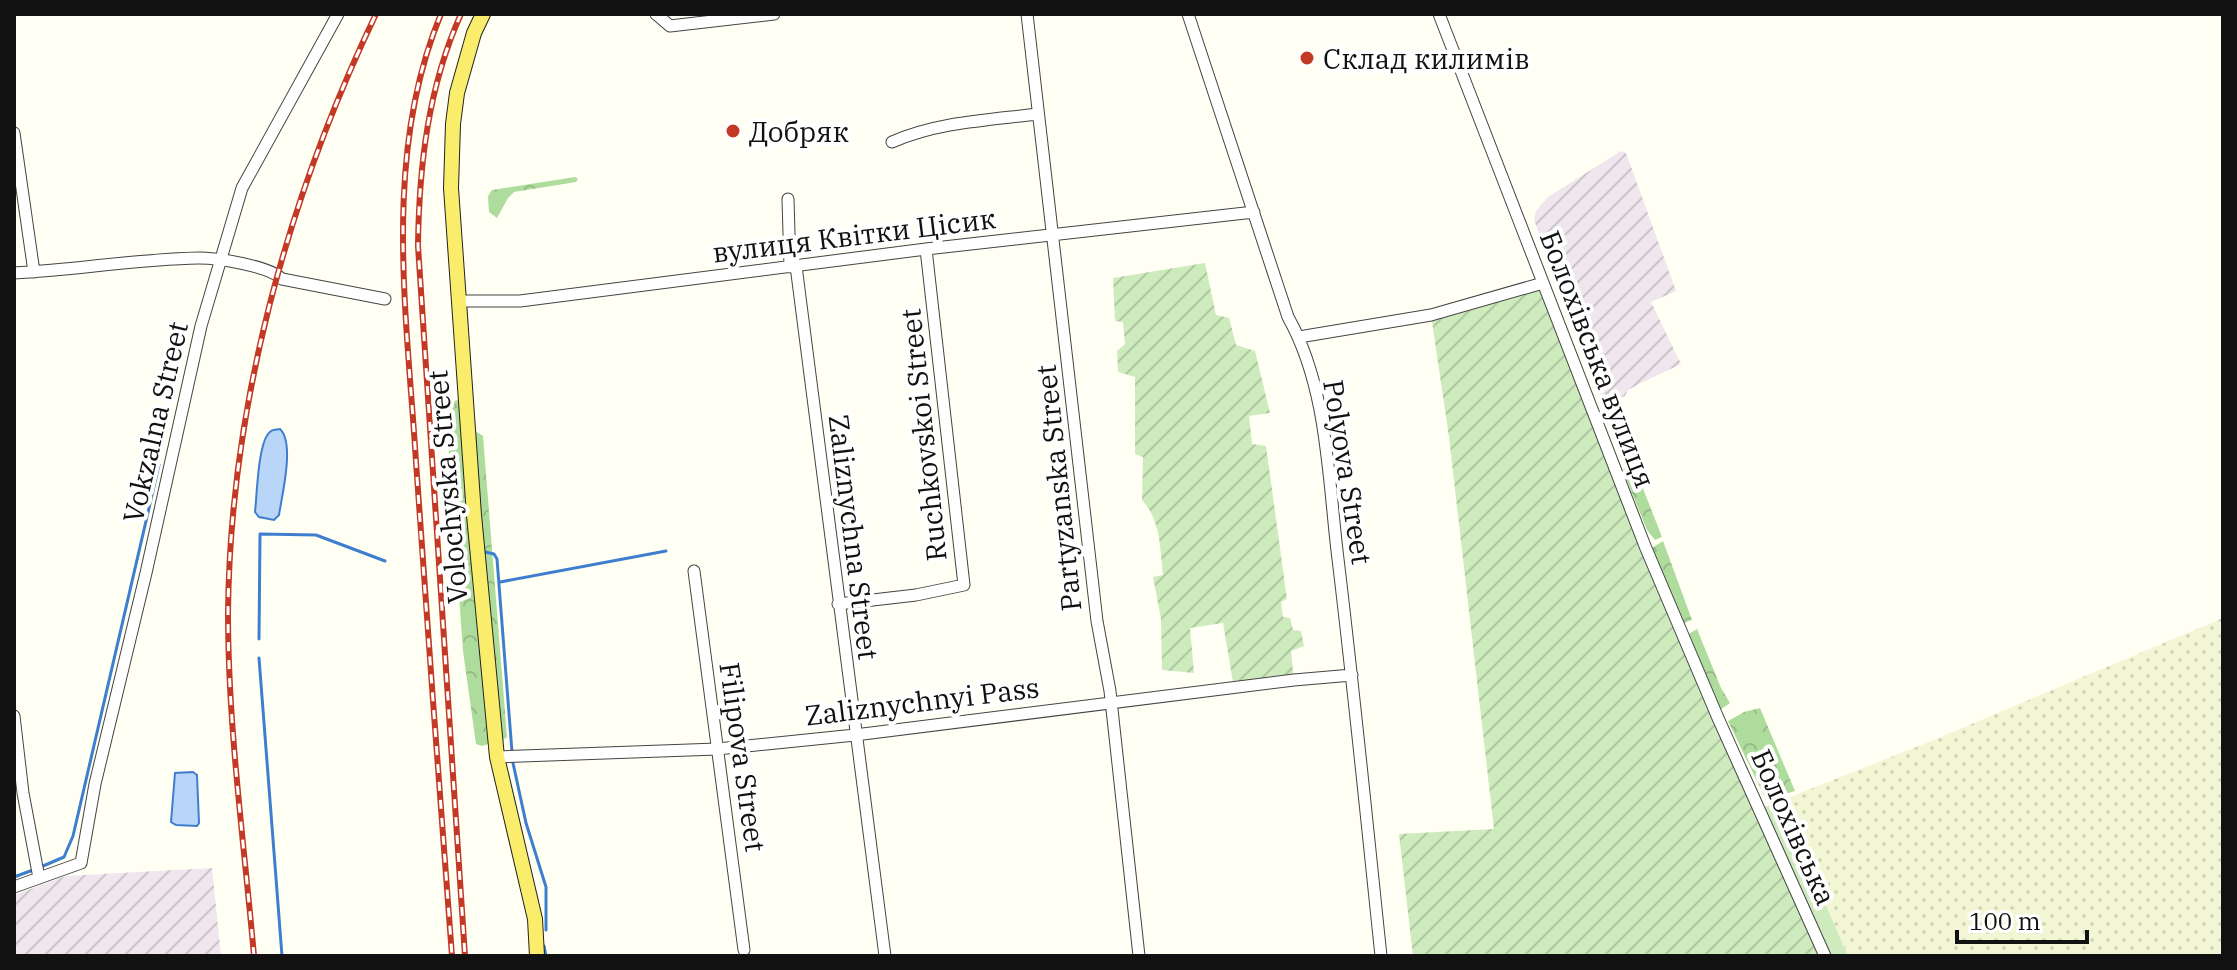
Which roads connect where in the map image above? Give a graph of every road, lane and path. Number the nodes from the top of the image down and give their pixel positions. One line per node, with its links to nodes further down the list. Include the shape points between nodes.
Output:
1 (338, 14): 15 (street, Vokzalna Street, via 242,188)
2 (483, 14): 21 (main road, Volochyska Street, via 457,93 453,124 451,188)
3 (656, 14): 4 (street, via 670,26)
4 (774, 14)
5 (1027, 14): 8 (street, Partyzanska Street)
6 (1188, 14): 12 (street, Polyova Street)
7 (1439, 14): 19 (street, Болохівська вулиця)
8 (1038, 114): 10 (street, via 981,119); 13 (street, Partyzanska Street)
9 (14, 133): 17 (street)
10 (892, 142)
11 (788, 199): 16 (street, Zaliznychna Street)
12 (1254, 212): 13 (street, вулиця Квітки Цісик); 22 (street, Polyova Street)
13 (1054, 235): 14 (street, вулиця Квітки Цісик); 26 (street, Partyzanska Street, via 1097,621)
14 (926, 249): 16 (street, вулиця Квітки Цісик); 24 (street, Ruchkovskoi Street, via 964,585)
15 (220, 260): 17 (street); 20 (street, via 282,279); 32 (street, Vokzalna Street, via 95,784 81,863)
16 (793, 267): 21 (street, вулиця Квітки Цісик, via 520,301); 24 (street, Zaliznychna Street)
17 (34, 272): 18 (street)
18 (14, 273)
19 (1543, 283): 22 (street, via 1431,315); 28 (street, Болохівська вулиця)
20 (385, 299)
21 (459, 301): 31 (main road, Volochyska Street)
22 (1299, 337): 25 (street, Polyova Street, via 1320,409)
23 (694, 571): 30 (street, Filipova Street)
24 (838, 604): 29 (street, Zaliznychna Street)
25 (1352, 675): 26 (street, Zaliznychnyi Pass); 38 (street, Polyova Street)
26 (1111, 701): 29 (street, Zaliznychnyi Pass); 37 (street, Partyzanska Street)
27 (14, 716): 32 (street)
28 (1718, 718): 39 (street, Болохівська)
29 (855, 735): 30 (street, Zaliznychnyi Pass); 36 (street, Zaliznychna Street)
30 (717, 749): 31 (street, Zaliznychnyi Pass); 34 (street, Filipova Street)
31 (497, 757): 35 (main road, Volochyska Street, via 535,919)
32 (39, 878): 33 (street)
33 (14, 887)
34 (744, 950)
35 (537, 956)
36 (885, 956)
37 (1139, 956)
38 (1381, 956)
39 (1825, 956)

